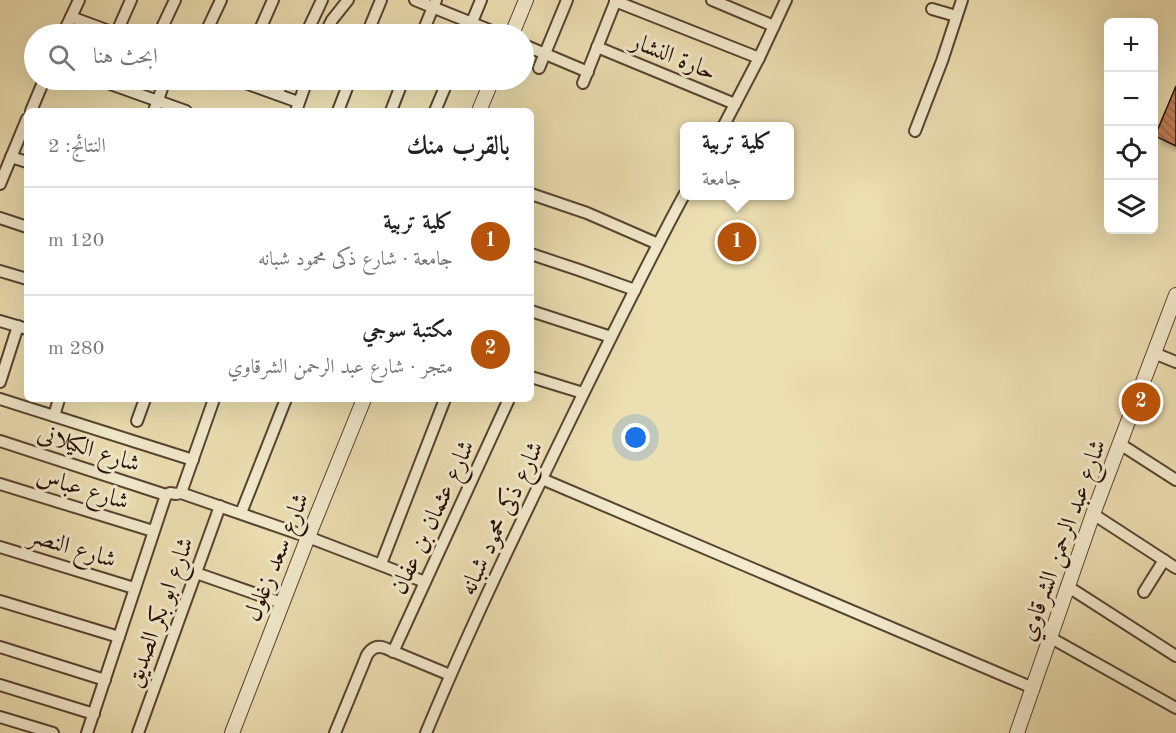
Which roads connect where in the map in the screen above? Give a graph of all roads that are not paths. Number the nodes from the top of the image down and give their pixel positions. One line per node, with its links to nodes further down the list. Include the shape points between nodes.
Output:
1 (79, 0): 20 (street)
2 (131, 0): 24 (street)
3 (175, 0): 25 (street)
4 (221, 0): 26 (street)
5 (273, 0): 27 (street)
6 (322, 0): 28 (street)
7 (348, 0): 29 (street)
8 (381, 0): 30 (street)
9 (415, 0): 17 (street)
10 (481, 0): 21 (street)
11 (526, 0): 32 (street)
12 (567, 0): 36 (street)
13 (616, 0): 34 (street); 37 (street)
14 (712, 0): 33 (street)
15 (785, 0): 33 (street)
16 (962, 0): 19 (street)
17 (434, 4): 21 (street); 31 (street)
18 (932, 9): 19 (street)
19 (956, 16): 62 (street)
20 (71, 17): 22 (street); 23 (street)
21 (471, 23)
22 (68, 24)
23 (90, 24)
24 (120, 24)
25 (164, 24)
26 (210, 24)
27 (262, 24)
28 (311, 24)
29 (330, 24)
30 (371, 24)
31 (426, 24)
32 (516, 24)
33 (774, 26): 37 (street)
34 (597, 47): 39 (street); 52 (street, حارة النشار)
35 (534, 49): 36 (street)
36 (545, 54): 38 (street); 39 (street)
37 (759, 58): 52 (street)
38 (539, 68)
39 (588, 72): 40 (street)
40 (583, 83)
41 (41, 90): 55 (street)
42 (121, 90): 53 (street)
43 (162, 90): 53 (street)
44 (266, 90): 51 (street)
45 (279, 90): 51 (street)
46 (303, 90): 54 (street)
47 (346, 90): 56 (street)
48 (399, 90): 57 (street)
49 (444, 90): 58 (street)
50 (488, 90): 59 (street)
51 (277, 94): 54 (street)
52 (735, 104): 60 (street)
53 (156, 106)
54 (297, 107)
55 (36, 108)
56 (339, 108)
57 (392, 108)
58 (436, 108)
59 (480, 108)
60 (725, 122)
61 (24, 126): 63 (street)
62 (915, 131)
63 (11, 157): 64 (street); 65 (street)
64 (24, 161)
65 (0, 184)
66 (534, 195): 70 (street)
67 (681, 200): 70 (street, شارع ذكى محمود شبانه)
68 (0, 218): 69 (street)
69 (24, 226)
70 (658, 244): 74 (street, شارع ذكى محمود شبانه)
71 (534, 255): 74 (street)
72 (0, 271): 73 (street)
73 (24, 278)
74 (635, 290): 79 (street, شارع ذكى محمود شبانه)
75 (1176, 295): 80 (street, شارع عبد الرحمن الشرقاوي)
76 (534, 312): 79 (street)
77 (0, 321): 78 (street)
78 (22, 327): 83 (street)
79 (611, 337): 84 (street, شارع ذكى محمود شبانه)
80 (1154, 353): 81 (street); 96 (street, شارع عبد الرحمن الشرقاوي)
81 (1176, 362)
82 (534, 378): 84 (street)
83 (0, 382)
84 (584, 393): 98 (street, شارع ذكى محمود شبانه)
85 (0, 399): 93 (street)
86 (58, 402): 93 (street)
87 (144, 402): 94 (street)
88 (213, 402): 97 (street)
89 (285, 402): 104 (street)
90 (363, 402): 107 (street, شارع سعد زغلول)
91 (444, 402): 110 (street)
92 (508, 402): 113 (street, شارع عثمان بن عفان)
93 (54, 416): 97 (street)
94 (137, 421)
95 (0, 441): 102 (street, شارع الكيلانى)
96 (1120, 444): 99 (street); 105 (street, شارع عبد الرحمن الشرقاوي)
97 (193, 460): 101 (street)
98 (542, 479): 124 (street, شارع ذكى محمود شبانه); 127 (street)
99 (1176, 480)
100 (0, 484): 106 (street, شارع عباس)
101 (181, 493): 102 (street); 103 (street)
102 (166, 495): 106 (street)
103 (220, 506): 104 (street); 112 (street, شارع ابو بكر الصديق)
104 (241, 513): 107 (street)
105 (1093, 514): 109 (street); 114 (street, شارع عبد الرحمن الشرقاوي)
106 (153, 531): 115 (street)
107 (308, 537): 110 (street); 118 (street, شارع سعد زغلول)
108 (0, 547): 115 (street, شارع النصر)
109 (1164, 560): 111 (street); 116 (street)
110 (381, 564): 113 (street)
111 (1176, 568)
112 (196, 573): 118 (street); 133 (street, شارع ابو بكر الصديق)
113 (426, 582): 122 (street, شارع عثمان بن عفان)
114 (1067, 586): 120 (street, شارع عبد الرحمن الشرقاوي); 123 (street)
115 (134, 588): 119 (street)
116 (1144, 592)
117 (0, 601): 119 (street)
118 (282, 603): 134 (street, شارع سعد زغلول)
119 (119, 637): 125 (street)
120 (1051, 638): 127 (street, شارع عبد الرحمن الشرقاوي); 128 (street)
121 (0, 647): 125 (street)
122 (393, 652): 124 (street); 135 (street, via 380,646 370,650)
123 (1176, 656)
124 (450, 675): 136 (street, شارع ذكى محمود شبانه)
125 (105, 680): 129 (street)
126 (0, 685): 129 (street)
127 (1033, 688): 137 (street, شارع عبد الرحمن الشرقاوي)
128 (1176, 708)
129 (94, 714): 132 (street)
130 (0, 717): 131 (street)
131 (53, 733)
132 (87, 733)
133 (138, 733)
134 (232, 733)
135 (335, 733)
136 (426, 733)
137 (1017, 733)

